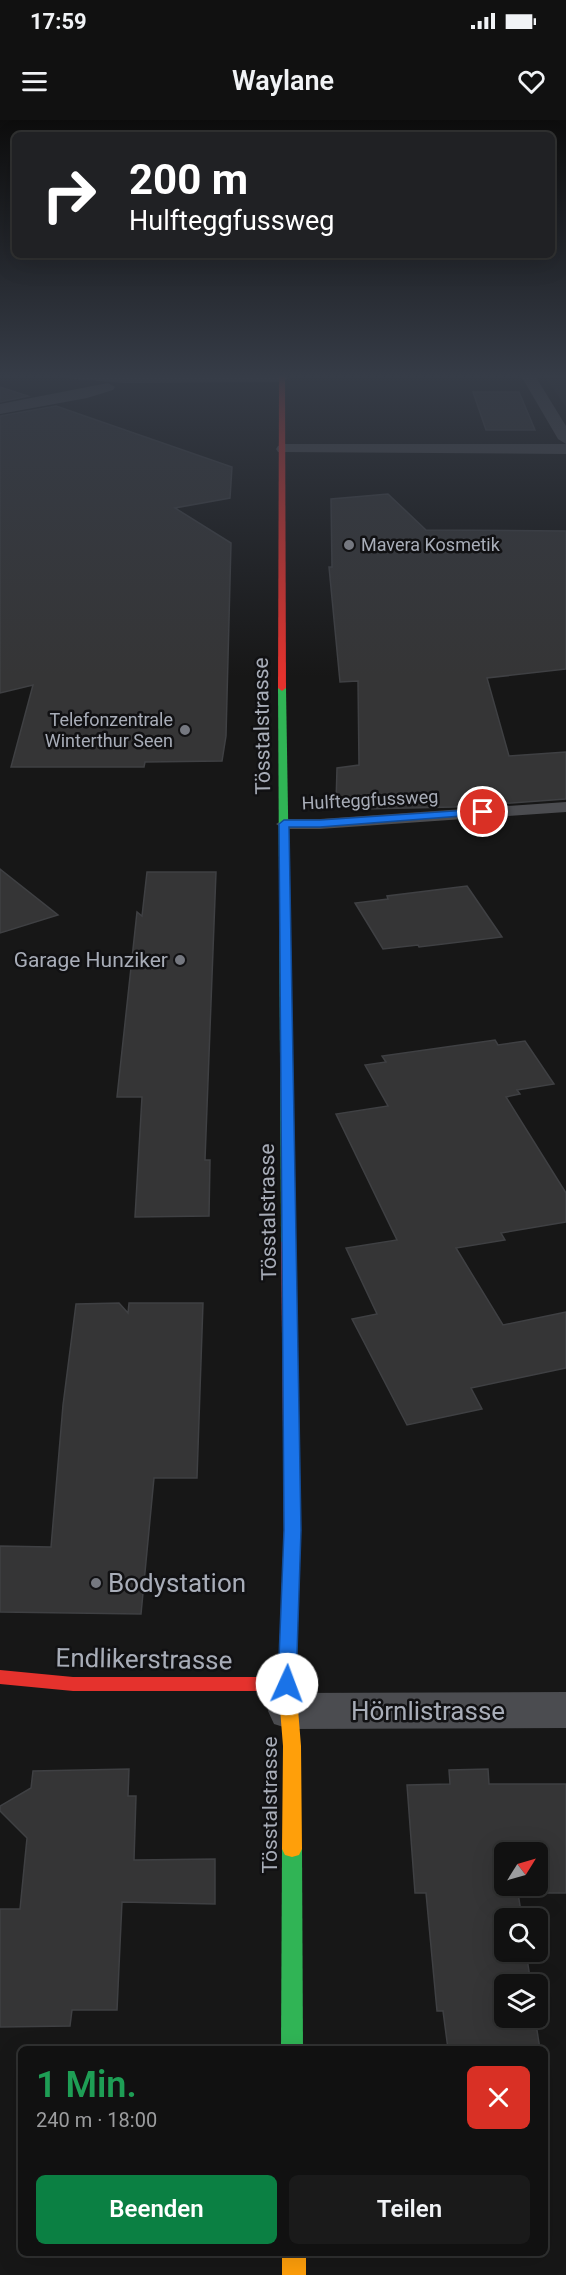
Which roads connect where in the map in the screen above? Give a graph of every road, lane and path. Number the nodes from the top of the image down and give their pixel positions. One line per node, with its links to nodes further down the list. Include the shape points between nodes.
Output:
1 (282, 475): 3 (main road, Tösstalstrasse)
2 (566, 807): 3 (lane, Hulfteggfussweg)
3 (284, 824): 5 (main road, Tösstalstrasse, via 292,1530)
4 (0, 1677): 5 (main road, Endlikerstrasse)
5 (289, 1697): 6 (street, Hörnlistrasse); 7 (main road, Tösstalstrasse)
6 (566, 1710)
7 (292, 2046)
8 (294, 2256): 9 (main road)
9 (294, 2275)

